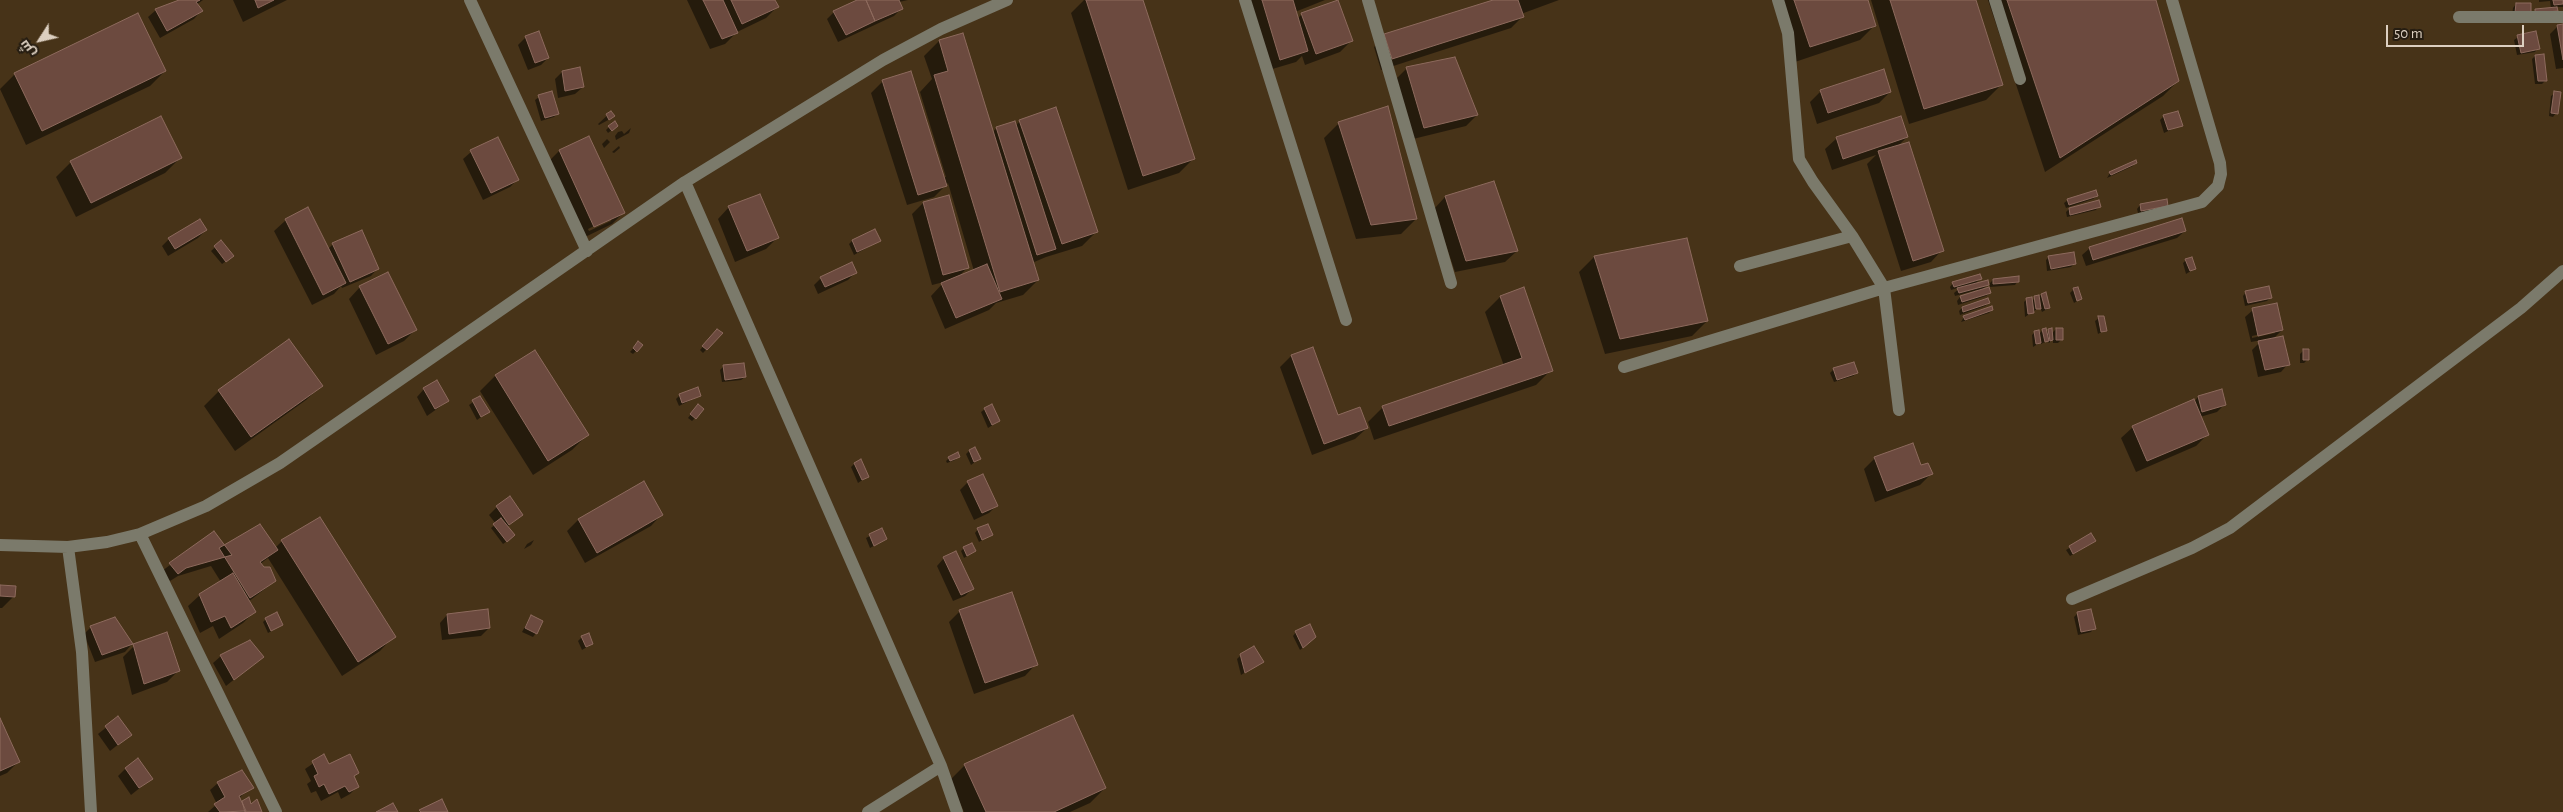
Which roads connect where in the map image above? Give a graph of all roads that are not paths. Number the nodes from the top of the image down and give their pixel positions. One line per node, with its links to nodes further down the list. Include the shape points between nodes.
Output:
1 (470, 0): 13 (street)
2 (1007, 0): 11 (street, via 941,29 883,60)
3 (1245, 0): 18 (street)
4 (1368, 0): 16 (street)
5 (1778, 0): 12 (street, via 1788,33 1799,159)
6 (1995, 0): 10 (street)
7 (2172, 0): 17 (street, via 2220,163 2218,186 2211,195 2192,205)
8 (2459, 17): 9 (street)
9 (2563, 17)
10 (2020, 79)
11 (685, 182): 13 (street); 25 (street)
12 (1852, 236): 14 (street); 17 (street)
13 (587, 251): 21 (street, via 280,463 206,506)
14 (1740, 266)
15 (2563, 271): 24 (street, via 2521,308 2230,528 2192,548)
16 (1451, 283)
17 (1884, 288): 19 (street); 20 (street)
18 (1346, 320)
19 (1624, 367)
20 (1899, 410)
21 (140, 534): 23 (street); 27 (street)
22 (0, 545): 23 (street)
23 (68, 547): 26 (street, via 82,652)
24 (2072, 599)
25 (941, 766): 28 (street); 29 (street)
26 (91, 812)
27 (276, 812)
28 (868, 812)
29 (956, 812)

